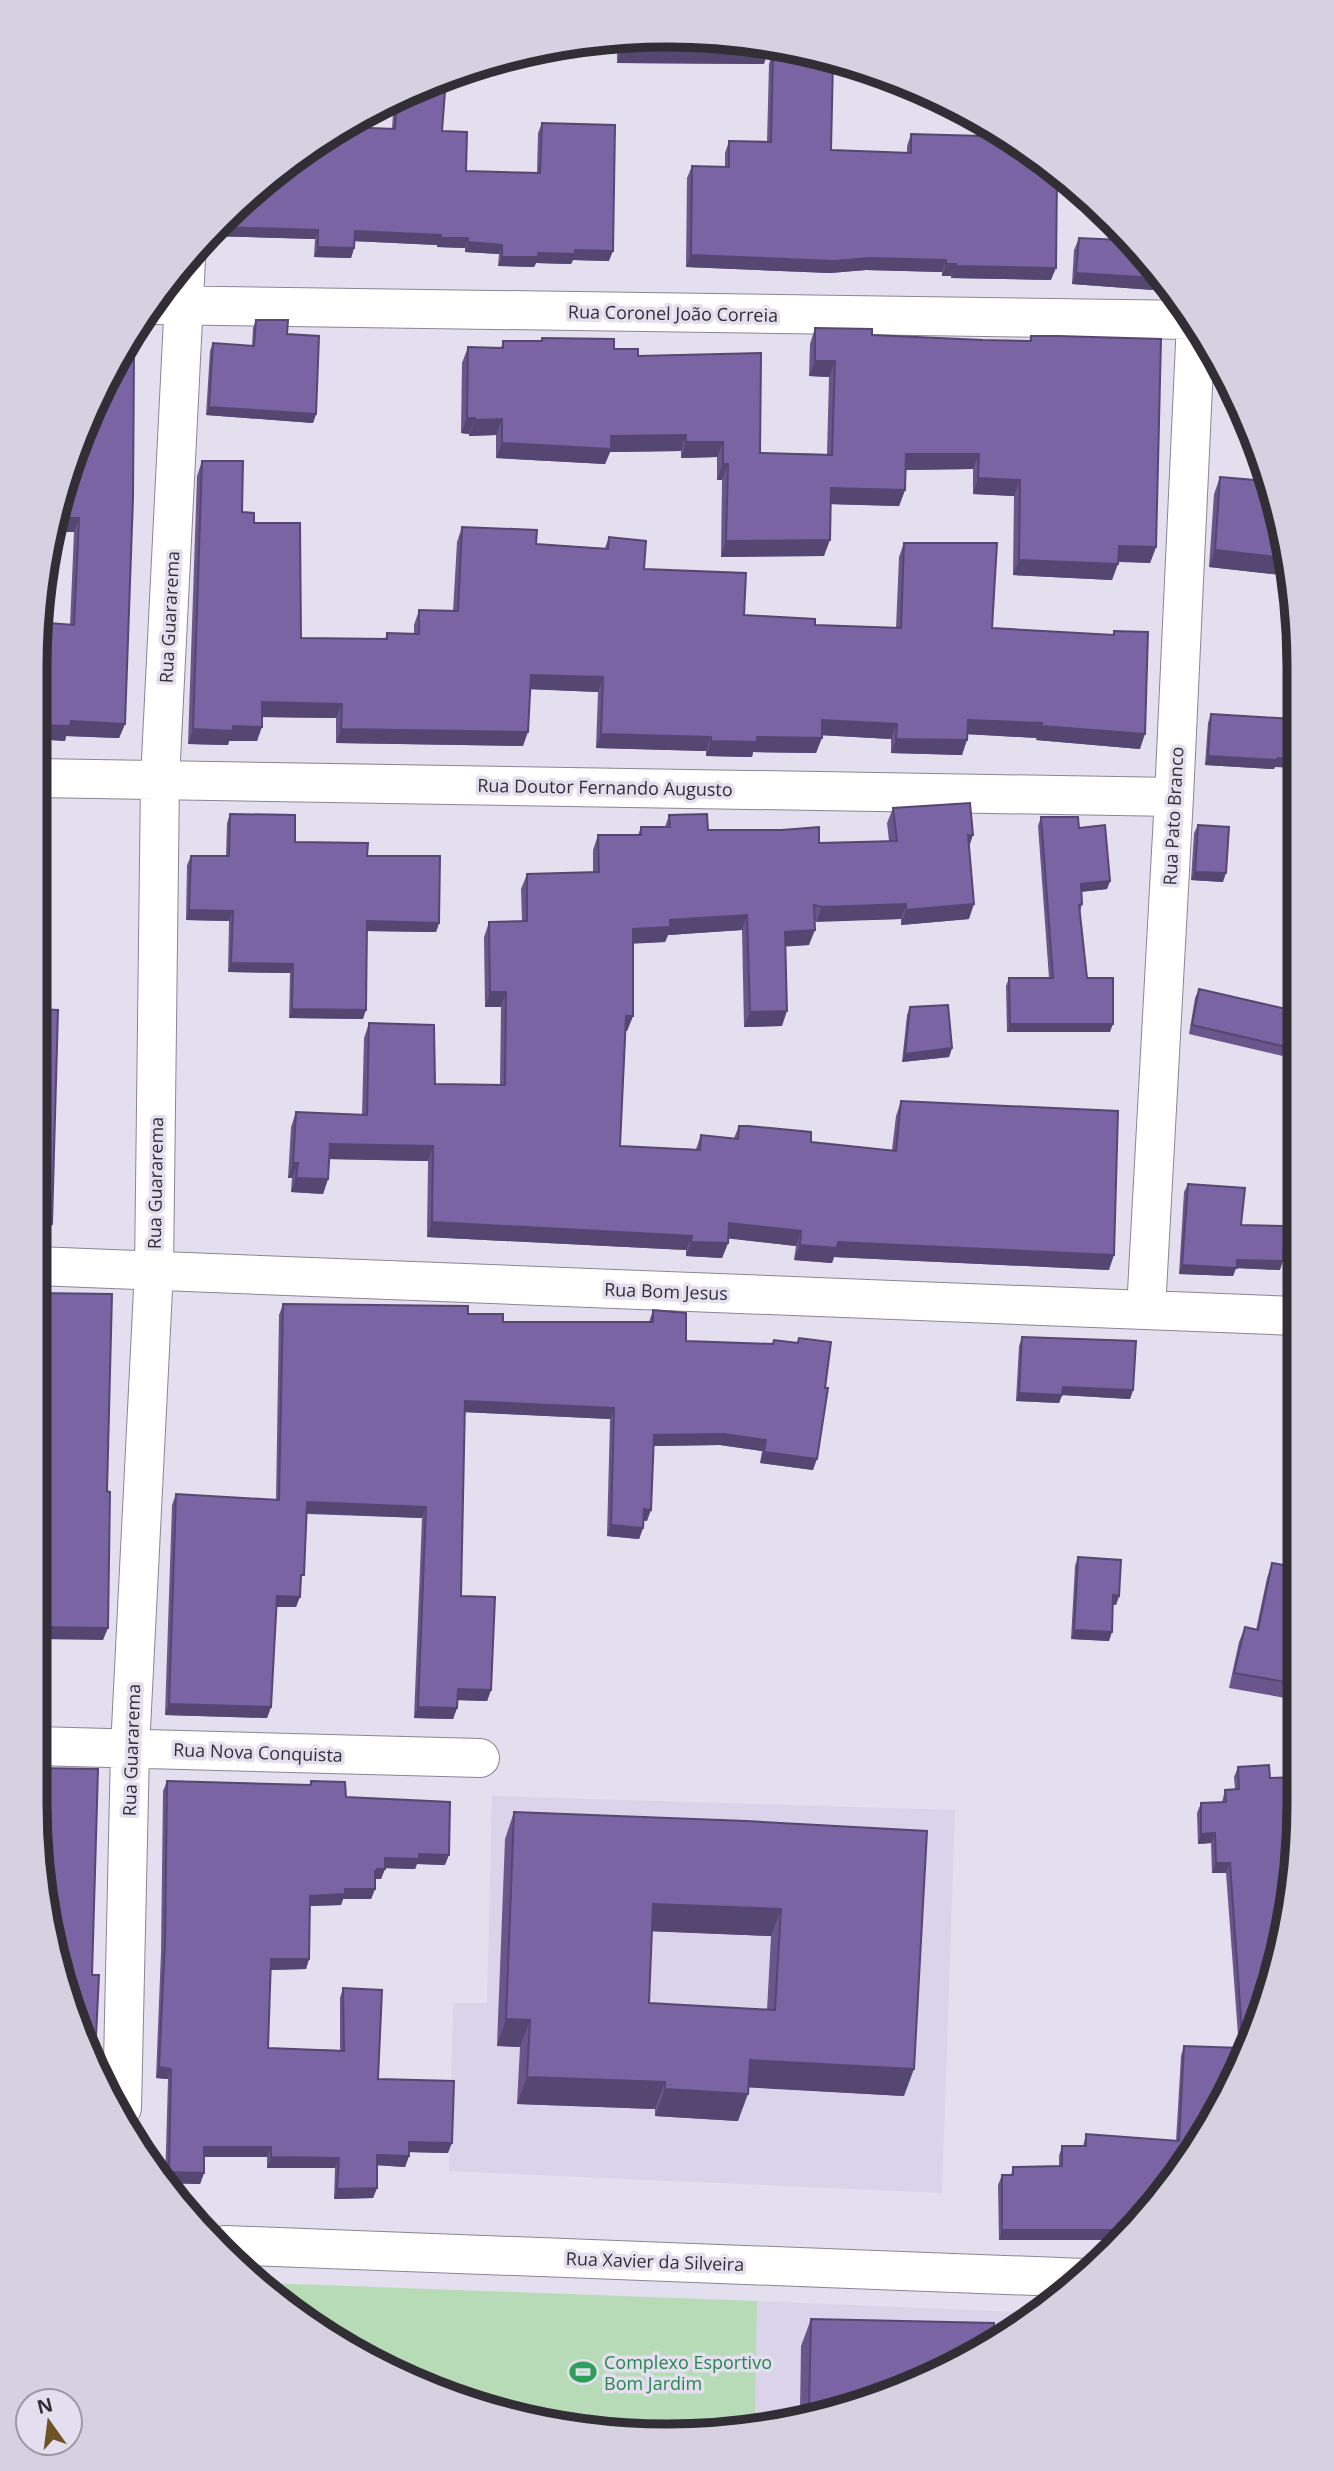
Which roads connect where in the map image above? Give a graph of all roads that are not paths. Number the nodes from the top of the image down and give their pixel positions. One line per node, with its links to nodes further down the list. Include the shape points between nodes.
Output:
1 (169, 306): 2 (street, Rua Coronel João Correia); 5 (street, Rua Guararema)
2 (1180, 321)
3 (1194, 342): 6 (street, Rua Pato Branco)
4 (47, 778): 5 (street, Rua Doutor Fernando Augusto)
5 (160, 780): 6 (street, Rua Doutor Fernando Augusto); 8 (street, Rua Guararema)
6 (1174, 797): 9 (street, Rua Pato Branco)
7 (47, 1266): 8 (street, Rua Bom Jesus)
8 (154, 1270): 9 (street, Rua Bom Jesus); 12 (street, Rua Guararema)
9 (1146, 1310): 10 (street, Rua Bom Jesus)
10 (1287, 1316)
11 (47, 1746): 12 (street, Rua Nova Conquista)
12 (130, 1748): 13 (street, Rua Nova Conquista); 14 (street, Rua Guararema)
13 (480, 1758)
14 (122, 2099)
15 (232, 2245): 16 (street, Rua Xavier da Silveira)
16 (1063, 2280)

